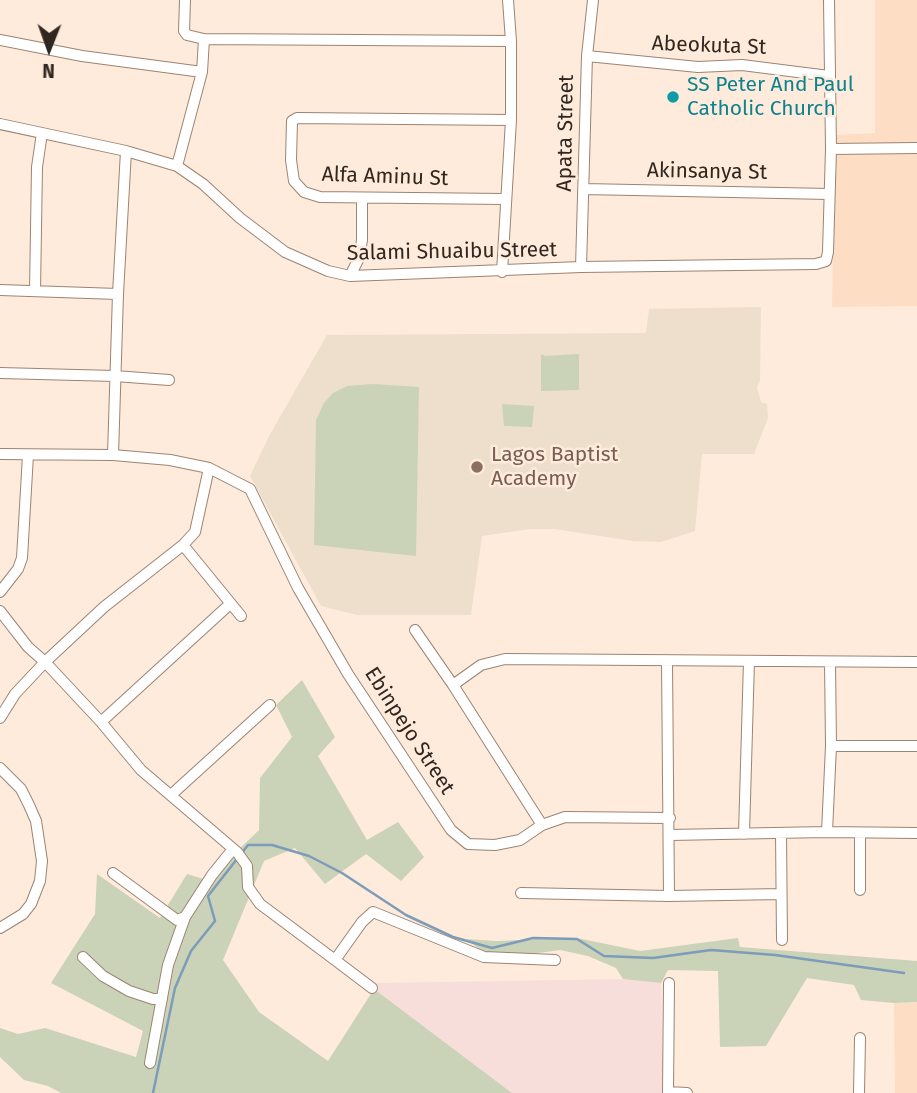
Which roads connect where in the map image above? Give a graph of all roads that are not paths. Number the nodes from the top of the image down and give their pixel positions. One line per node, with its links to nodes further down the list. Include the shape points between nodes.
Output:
1 (185, 0): 5 (street, via 184,32)
2 (508, 0): 7 (street)
3 (593, 0): 8 (street, Apata Street)
4 (829, 0): 10 (street)
5 (204, 39): 7 (street); 9 (street)
6 (0, 40): 9 (street)
7 (512, 41): 11 (street)
8 (587, 56): 10 (street, Abeokuta St, via 698,67 742,65); 18 (street, Apata Street)
9 (202, 72): 17 (street)
10 (829, 76): 15 (street)
11 (511, 120): 20 (street, Alfa Aminu St, via 292,121 294,181 304,192 320,197); 21 (street)
12 (0, 124): 13 (street, Salami Shuaibu Street)
13 (42, 133): 16 (street, Salami Shuaibu Street); 26 (street)
14 (917, 148): 15 (street)
15 (831, 149): 19 (street)
16 (126, 151): 17 (street, Salami Shuaibu Street); 27 (street)
17 (177, 166): 24 (street, Salami Shuaibu Street, via 285,252)
18 (584, 189): 19 (street, Akinsanya St); 22 (street, Apata Street)
19 (829, 194): 22 (street, Salami Shuaibu Street, via 828,252 826,261 816,264)
20 (362, 198): 21 (street, Alfa Aminu St); 24 (street, via 361,249)
21 (505, 200): 23 (street)
22 (580, 267): 23 (street, Salami Shuaibu Street)
23 (502, 272): 24 (street, Salami Shuaibu Street)
24 (350, 276)
25 (0, 290): 26 (street)
26 (35, 291): 27 (street)
27 (118, 294): 29 (street)
28 (0, 373): 29 (street)
29 (116, 376): 30 (street); 33 (street)
30 (169, 380)
31 (0, 454): 32 (street, Ebinpejo Street)
32 (28, 455): 33 (street, Ebinpejo Street); 36 (street, via 22,558)
33 (113, 455): 34 (street, Ebinpejo Street)
34 (209, 468): 35 (street, via 199,523); 55 (street, Ebinpejo Street, via 250,489 298,588 348,674 451,830 468,844 495,845 520,840)
35 (183, 545): 37 (street); 43 (street, via 104,607)
36 (0, 592)
37 (230, 604): 39 (street); 49 (street)
38 (0, 611): 43 (street)
39 (240, 616)
40 (415, 630): 46 (street)
41 (667, 661): 42 (street); 46 (street, via 492,661); 54 (street)
42 (749, 661): 44 (street); 60 (street)
43 (45, 662): 48 (street); 49 (street)
44 (830, 662): 45 (street); 50 (street)
45 (917, 662)
46 (453, 685): 55 (street)
47 (270, 705): 53 (street)
48 (0, 718)
49 (101, 722): 53 (street, via 141,770)
50 (831, 746): 51 (street); 56 (street)
51 (917, 746)
52 (0, 768): 69 (street, via 21,789 29,805 42,861 31,904)
53 (171, 795): 62 (street)
54 (670, 818): 55 (street, Ebinpejo Street, via 565,817); 61 (street)
55 (542, 825)
56 (827, 832): 57 (street); 58 (street)
57 (781, 833): 60 (street); 66 (street)
58 (860, 833): 59 (street); 64 (street)
59 (917, 833)
60 (744, 834): 61 (street)
61 (670, 835): 67 (street)
62 (235, 850): 68 (street); 72 (street, via 247,866 248,887 260,904)
63 (113, 873): 68 (street, via 177,920)
64 (860, 890)
65 (521, 893): 67 (street)
66 (782, 894): 67 (street); 70 (street)
67 (669, 896)
68 (185, 917): 76 (street)
69 (0, 928)
70 (782, 940)
71 (83, 957): 76 (street, via 129,991)
72 (335, 960): 73 (street, via 373,912 484,957); 75 (street)
73 (555, 960)
74 (668, 983): 79 (street)
75 (372, 988)
76 (162, 999): 78 (street)
77 (860, 1038): 81 (street)
78 (150, 1063)
79 (668, 1092): 80 (street)
80 (687, 1093)
81 (859, 1093)

